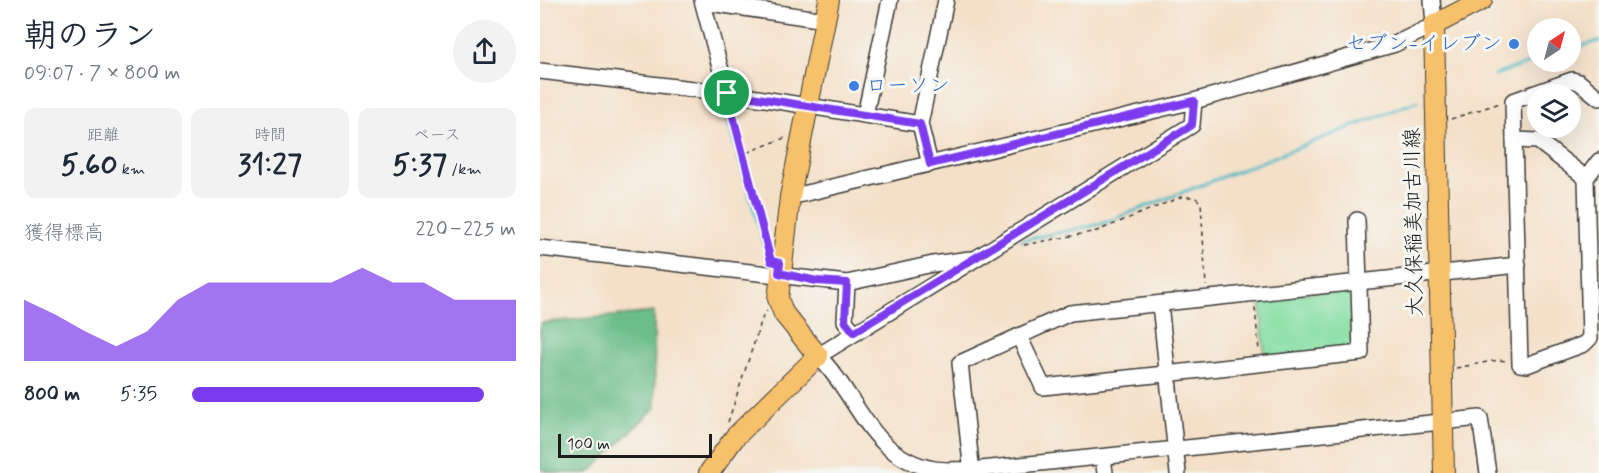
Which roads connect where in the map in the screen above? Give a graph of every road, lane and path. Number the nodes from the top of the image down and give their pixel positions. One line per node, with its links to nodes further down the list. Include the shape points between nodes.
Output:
1 (829, 0): 7 (main road)
2 (890, 0): 15 (street)
3 (946, 0): 16 (street)
4 (1432, 0): 8 (street)
5 (1482, 0): 8 (main road)
6 (703, 1): 7 (street); 10 (street)
7 (825, 20): 14 (main road)
8 (1434, 25): 12 (street, via 1395,44); 17 (main road, 大久保稲美加古川線)
9 (540, 71): 10 (street)
10 (727, 93): 14 (street); 20 (path)
11 (1599, 98): 13 (street, via 1572,80)
12 (1194, 101): 22 (street); 26 (street, via 1192,125)
13 (1513, 101): 17 (path); 19 (street)
14 (807, 105): 15 (street); 18 (main road)
15 (865, 115): 16 (street)
16 (920, 124): 22 (street)
17 (1436, 124): 31 (main road, 大久保稲美加古川線)
18 (802, 134): 20 (path); 24 (main road)
19 (1514, 140): 23 (street, via 1538,141); 29 (street)
20 (743, 154): 30 (path, via 771,261)
21 (1599, 161): 23 (street)
22 (930, 164): 24 (street)
23 (1586, 178): 42 (street, via 1590,338 1584,344 1527,365)
24 (790, 197): 30 (main road)
25 (1357, 220): 33 (street)
26 (1005, 240): 28 (street); 36 (path, via 1013,247 1097,231 1181,197 1195,197 1201,203)
27 (540, 248): 30 (street)
28 (976, 258): 32 (street); 38 (street)
29 (1518, 266): 31 (street); 42 (street)
30 (779, 268): 32 (street, via 817,281); 35 (main road)
31 (1438, 274): 33 (street); 43 (main road, 大久保稲美加古川線)
32 (847, 283): 38 (street, via 845,321)
33 (1361, 283): 34 (street); 41 (street, via 1361,353)
34 (1253, 294): 36 (street); 41 (path)
35 (778, 299): 40 (main road, via 784,314); 46 (path, via 763,316 728,422)
36 (1207, 299): 37 (street)
37 (1160, 304): 39 (street, via 1070,313); 44 (street)
38 (854, 332): 40 (street)
39 (1019, 336): 44 (street, via 1043,387); 49 (street, via 960,363)
40 (818, 356): 46 (main road); 49 (street, via 833,370 875,437 904,457 934,468)
41 (1260, 363): 44 (street)
42 (1520, 364): 43 (path, via 1498,360)
43 (1441, 370): 45 (main road, 大久保稲美加古川線)
44 (1166, 373): 47 (street)
45 (1442, 421): 47 (street); 53 (main road, 大久保稲美加古川線); 54 (street, via 1480,418)
46 (735, 437): 50 (main road)
47 (1176, 450): 48 (street); 52 (street)
48 (1103, 457): 49 (street); 51 (street)
49 (972, 471)
50 (709, 473)
51 (1105, 473)
52 (1178, 473)
53 (1444, 473)
54 (1488, 473)

